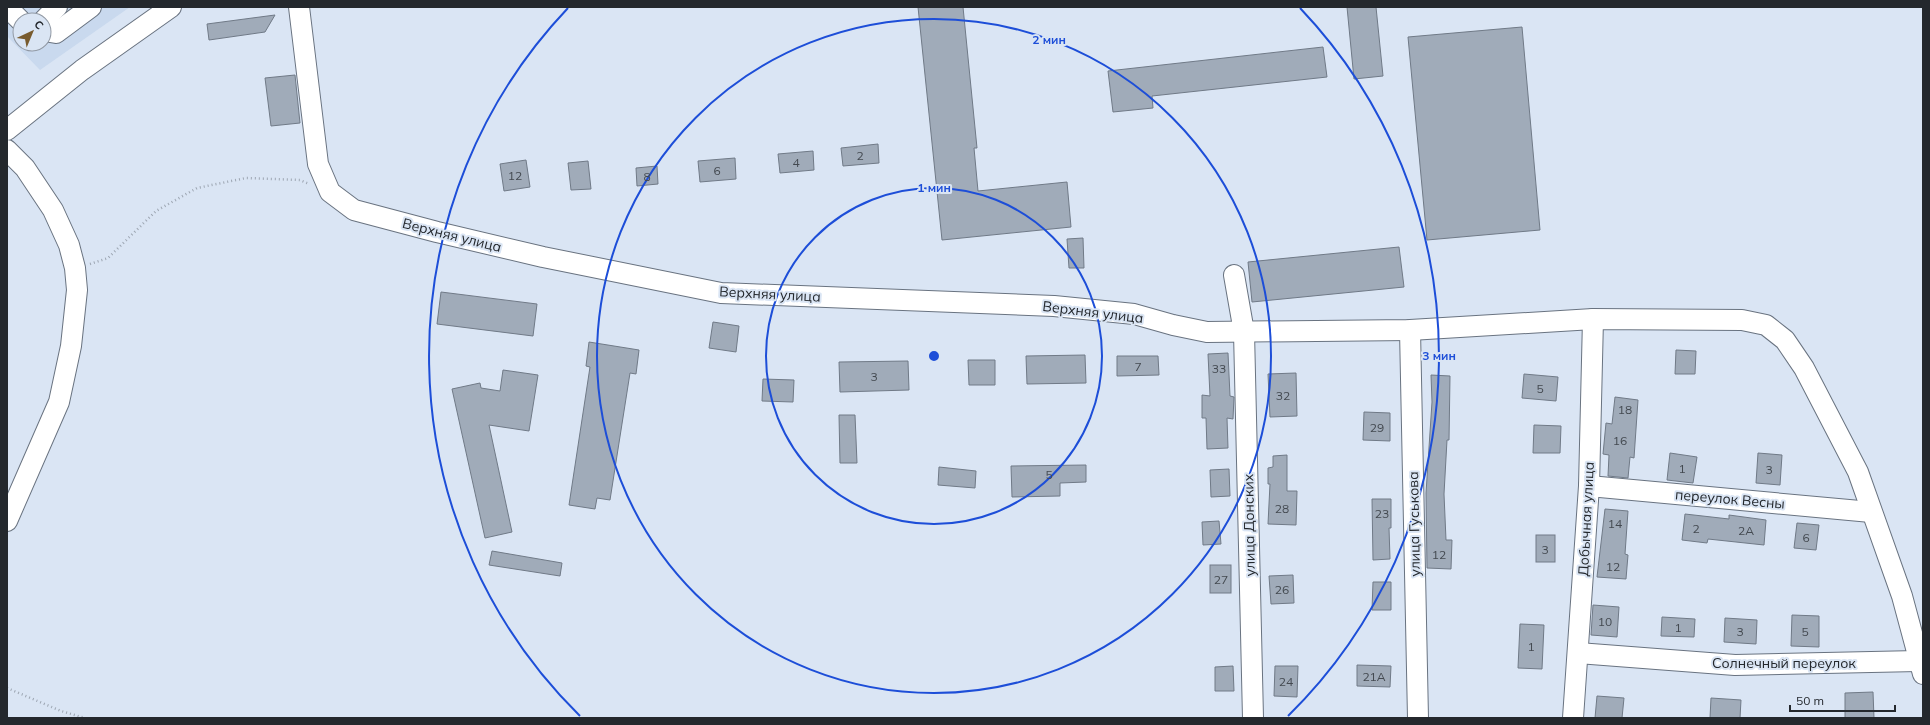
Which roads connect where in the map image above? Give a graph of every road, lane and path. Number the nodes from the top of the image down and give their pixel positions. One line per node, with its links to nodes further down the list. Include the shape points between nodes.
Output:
1 (91, 7): 4 (street, via 56,33)
2 (171, 7): 5 (street, via 82,70)
3 (299, 7): 12 (street, Верхняя улица, via 318,164 330,192 354,210 535,255 721,293 1054,306 1134,314 1206,332)
4 (52, 32)
5 (7, 130)
6 (7, 150): 8 (street, via 25,168 53,210)
7 (312, 186): 8 (path, via 300,180 246,178 197,188 156,211 108,258)
8 (76, 268): 15 (street, via 77,290 71,346 59,402)
9 (1234, 275): 12 (street, улица Донских)
10 (1592, 319): 11 (street, Верхняя улица); 13 (street, Добычная улица); 14 (street, Верхняя улица, via 1742,320 1766,325 1785,340 1804,368 1858,472)
11 (1410, 330): 12 (street, Верхняя улица); 21 (street, улица Гуськова)
12 (1244, 332): 20 (street, улица Донских)
13 (1589, 486): 14 (street, переулок Весны); 16 (street, Добычная улица)
14 (1871, 512): 17 (street, Верхняя улица, via 1902,596)
15 (7, 521)
16 (1578, 653): 17 (street, Солнечный переулок, via 1734,666); 22 (street, Добычная улица)
17 (1920, 667)
18 (7, 688): 19 (path, via 61,711)
19 (85, 718)
20 (1253, 718)
21 (1418, 718)
22 (1573, 718)

